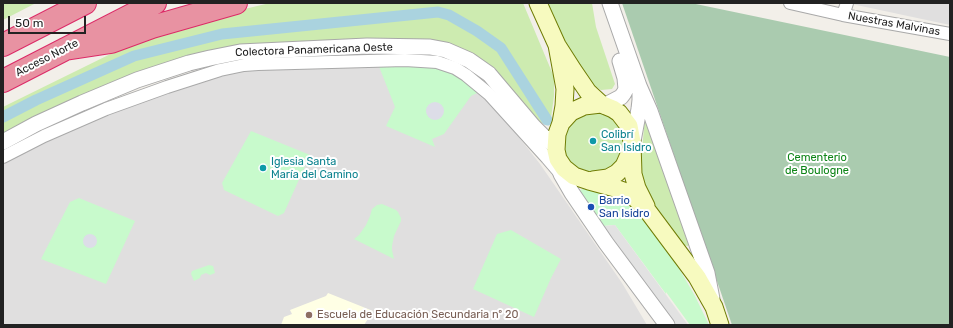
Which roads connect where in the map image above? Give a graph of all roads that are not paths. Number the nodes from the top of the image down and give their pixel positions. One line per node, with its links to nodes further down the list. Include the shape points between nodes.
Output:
1 (51, 3): 11 (highway)
2 (85, 3): 11 (highway)
3 (155, 3): 13 (highway, Acceso Norte)
4 (236, 3): 13 (highway, via 152,27 111,42)
5 (538, 3): 12 (main road)
6 (601, 3): 16 (street, via 626,84 621,97)
7 (610, 3): 15 (street)
8 (790, 3): 9 (street, Nuestras Malvinas)
9 (845, 9): 10 (street, Nuestras Malvinas)
10 (950, 34)
11 (3, 45)
12 (557, 45): 16 (main road, via 578,78); 17 (main road, via 565,89)
13 (65, 49): 14 (highway, Acceso Norte)
14 (3, 80)
15 (639, 86): 19 (street, via 640,100); 25 (street, via 707,273)
16 (602, 105): 17 (main road, via 584,106 571,112); 19 (main road, via 619,113 629,126)
17 (561, 123): 20 (main road)
18 (3, 142): 20 (street, Colectora Panamericana Oeste, via 36,124 136,80 210,58 240,52 367,46 430,47 446,50 469,60 489,74 544,137)
19 (632, 145): 23 (main road, via 624,166 618,173 608,178); 24 (main road, via 633,174)
20 (552, 152): 21 (street, via 489,94 455,68 437,62 405,60 244,65 220,70 106,109); 22 (main road, via 558,159)
21 (3, 157)
22 (562, 171): 23 (main road); 26 (street, via 572,193 602,238)
23 (589, 181): 24 (main road, via 626,192)
24 (647, 210): 25 (main road, via 697,277)
25 (714, 307): 27 (main road)
26 (667, 325)
27 (720, 325)

